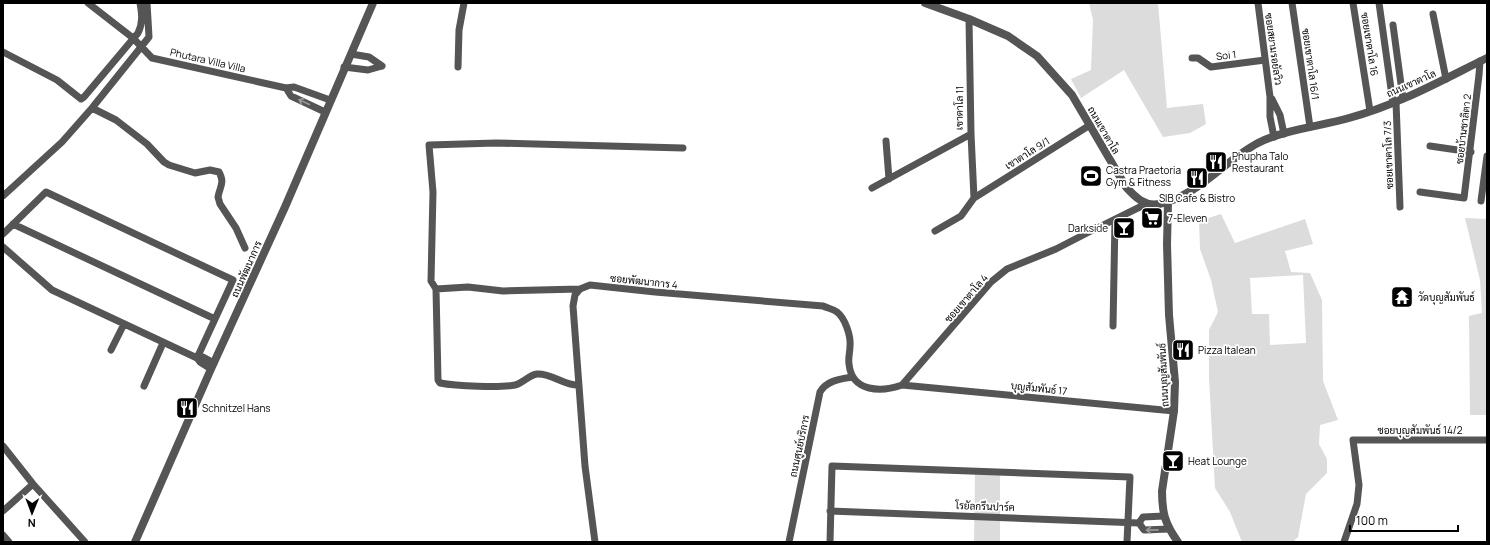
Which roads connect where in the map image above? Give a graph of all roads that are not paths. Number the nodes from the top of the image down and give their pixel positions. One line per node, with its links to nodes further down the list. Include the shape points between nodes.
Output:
1 (88, 3): 14 (street, Phutara Villa Villa)
2 (140, 3): 14 (street, via 141,27)
3 (147, 3): 15 (street, via 149,36)
4 (373, 3): 17 (street, ถนนพัฒนาการ)
5 (464, 3): 22 (street, via 459,30)
6 (925, 3): 12 (street, ถนนเขาตาโล)
7 (1258, 3): 19 (street, ซอยสยามรอยัลวิว)
8 (1292, 3): 32 (street, ซอยเขาตาโล 16/1)
9 (1353, 3): 29 (street, ซอยเขาตาโล 16)
10 (1379, 3): 27 (street)
11 (1433, 14): 23 (street)
12 (969, 19): 31 (street, ถนนเขาตาโล, via 1008,36 1037,56 1072,96); 33 (street, เขาตาโล 11)
13 (1393, 25): 27 (street)
14 (133, 38): 15 (street, Phutara Villa Villa); 16 (street, via 81,99 57,80)
15 (141, 47): 24 (street, Phutara Villa Villa, via 152,58); 28 (street)
16 (3, 52)
17 (351, 54): 21 (street, ถนนพัฒนาการ); 21 (street, via 369,57 382,66 368,70)
18 (1192, 58): 19 (street, Soi 1, via 1198,58 1211,67)
19 (1265, 60): 25 (street, ซอยสยามรอยัลวิว)
20 (1483, 60): 23 (street, ถนนเขาตาโล); 39 (street, ซอยบ้านชาลิตา 2)
21 (344, 67): 26 (street, ถนนพัฒนาการ)
22 (458, 67)
23 (1446, 78): 27 (street, ถนนเขาตาโล)
24 (286, 88): 26 (street, Phutara Villa Villa, via 294,87); 30 (street, Phutara Villa Villa, one-way to 24, via 291,96)
25 (1270, 97): 34 (street, via 1280,115); 35 (street)
26 (330, 100): 30 (street, ถนนพัฒนาการ)
27 (1397, 101): 29 (street, ถนนเขาตาโล); 49 (street, ซอยเขาตาโล 7/3)
28 (92, 108): 44 (street, via 62,142); 55 (street, via 116,120 169,165 195,173 210,170 219,172 222,178 218,197 220,204 236,228)
29 (1370, 111): 32 (street, ถนนเขาตาโล)
30 (325, 112): 64 (street, ถนนพัฒนาการ)
31 (1090, 125): 45 (street, เขาตาโล 9/1); 48 (street, ถนนเขาตาโล, via 1126,187)
32 (1310, 127): 34 (street, ถนนเขาตาโล)
33 (971, 134): 41 (street, เขาตาโล 11); 45 (street)
34 (1284, 134): 35 (street, ถนนเขาตาโล)
35 (1274, 137): 47 (street, ถนนเขาตาโล, via 1259,142 1184,195)
36 (886, 141): 41 (street)
37 (1430, 146): 39 (street)
38 (683, 148): 56 (street, via 496,143 429,144 433,192 431,281)
39 (1471, 152): 43 (street, ซอยบ้านชาลิตา 2, via 1464,198)
40 (1487, 156): 46 (street)
41 (889, 179): 42 (street, เขาตาโล 11)
42 (872, 188)
43 (1420, 192)
44 (3, 196)
45 (974, 198): 52 (street, เขาตาโล 9/1, via 960,216)
46 (1481, 201)
47 (1168, 202): 48 (street, ถนนเขาตาโล); 69 (street, ถนนบุญสัมพันธ์, via 1169,315 1175,382)
48 (1146, 204): 50 (street, ซอยเขาตาโล 4)
49 (1400, 207)
50 (1115, 220): 60 (street); 67 (street, ซอยเขาตาโล 4, via 1056,249 1006,269 991,282)
51 (13, 224): 53 (street); 58 (street); 58 (street, via 46,192 53,195 233,280)
52 (935, 231)
53 (3, 234)
54 (3, 247): 59 (street, via 52,290)
55 (245, 248)
56 (436, 288): 57 (street, ซอยพัฒนาการ 4, via 468,287 503,291); 66 (street, via 440,383 513,385 538,374)
57 (580, 289): 65 (street, ซอยพัฒนาการ 4, via 590,285 823,306 838,312 846,325 850,343 849,364); 66 (street, via 575,295 573,306)
58 (215, 319): 63 (street)
59 (124, 324): 61 (street); 62 (street)
60 (1113, 326)
61 (163, 343): 63 (street); 68 (street)
62 (112, 350)
63 (197, 358): 64 (street, via 203,357)
64 (213, 366): 82 (street, ถนนพัฒนาการ)
65 (853, 377): 67 (street, via 860,384 872,389 890,389); 84 (street, ถนนศูนย์บริการ, via 832,382 820,392)
66 (579, 385): 83 (street, via 585,466)
67 (902, 385): 69 (street, บุญสัมพันธ์ 17)
68 (144, 386)
69 (1174, 411): 75 (street, ถนนบุญสัมพันธ์, via 1162,491)
70 (1487, 440): 88 (street, ซอยบุญสัมพันธ์ 14/2, via 1353,440 1359,485 1357,504)
71 (3, 446): 72 (street)
72 (33, 484): 73 (street); 81 (street)
73 (3, 511)
74 (830, 511): 76 (street, โรยัลกรีนปาร์ค); 76 (street, via 832,466 1130,477); 85 (street)
75 (1164, 516): 77 (street, โรยัลกรีนปาร์ค, via 1143,517); 78 (street, ถนนบุญสัมพันธ์)
76 (1128, 522): 77 (street, โรยัลกรีนปาร์ค); 86 (street)
77 (1139, 523): 78 (street, โรยัลกรีนปาร์ค, one-way to 77, via 1144,530)
78 (1169, 529): 87 (street, ถนนบุญสัมพันธ์)
79 (3, 535): 80 (street)
80 (9, 542)
81 (85, 542)
82 (135, 542)
83 (595, 542)
84 (789, 542)
85 (830, 542)
86 (1127, 542)
87 (1178, 542)
88 (1344, 542)

